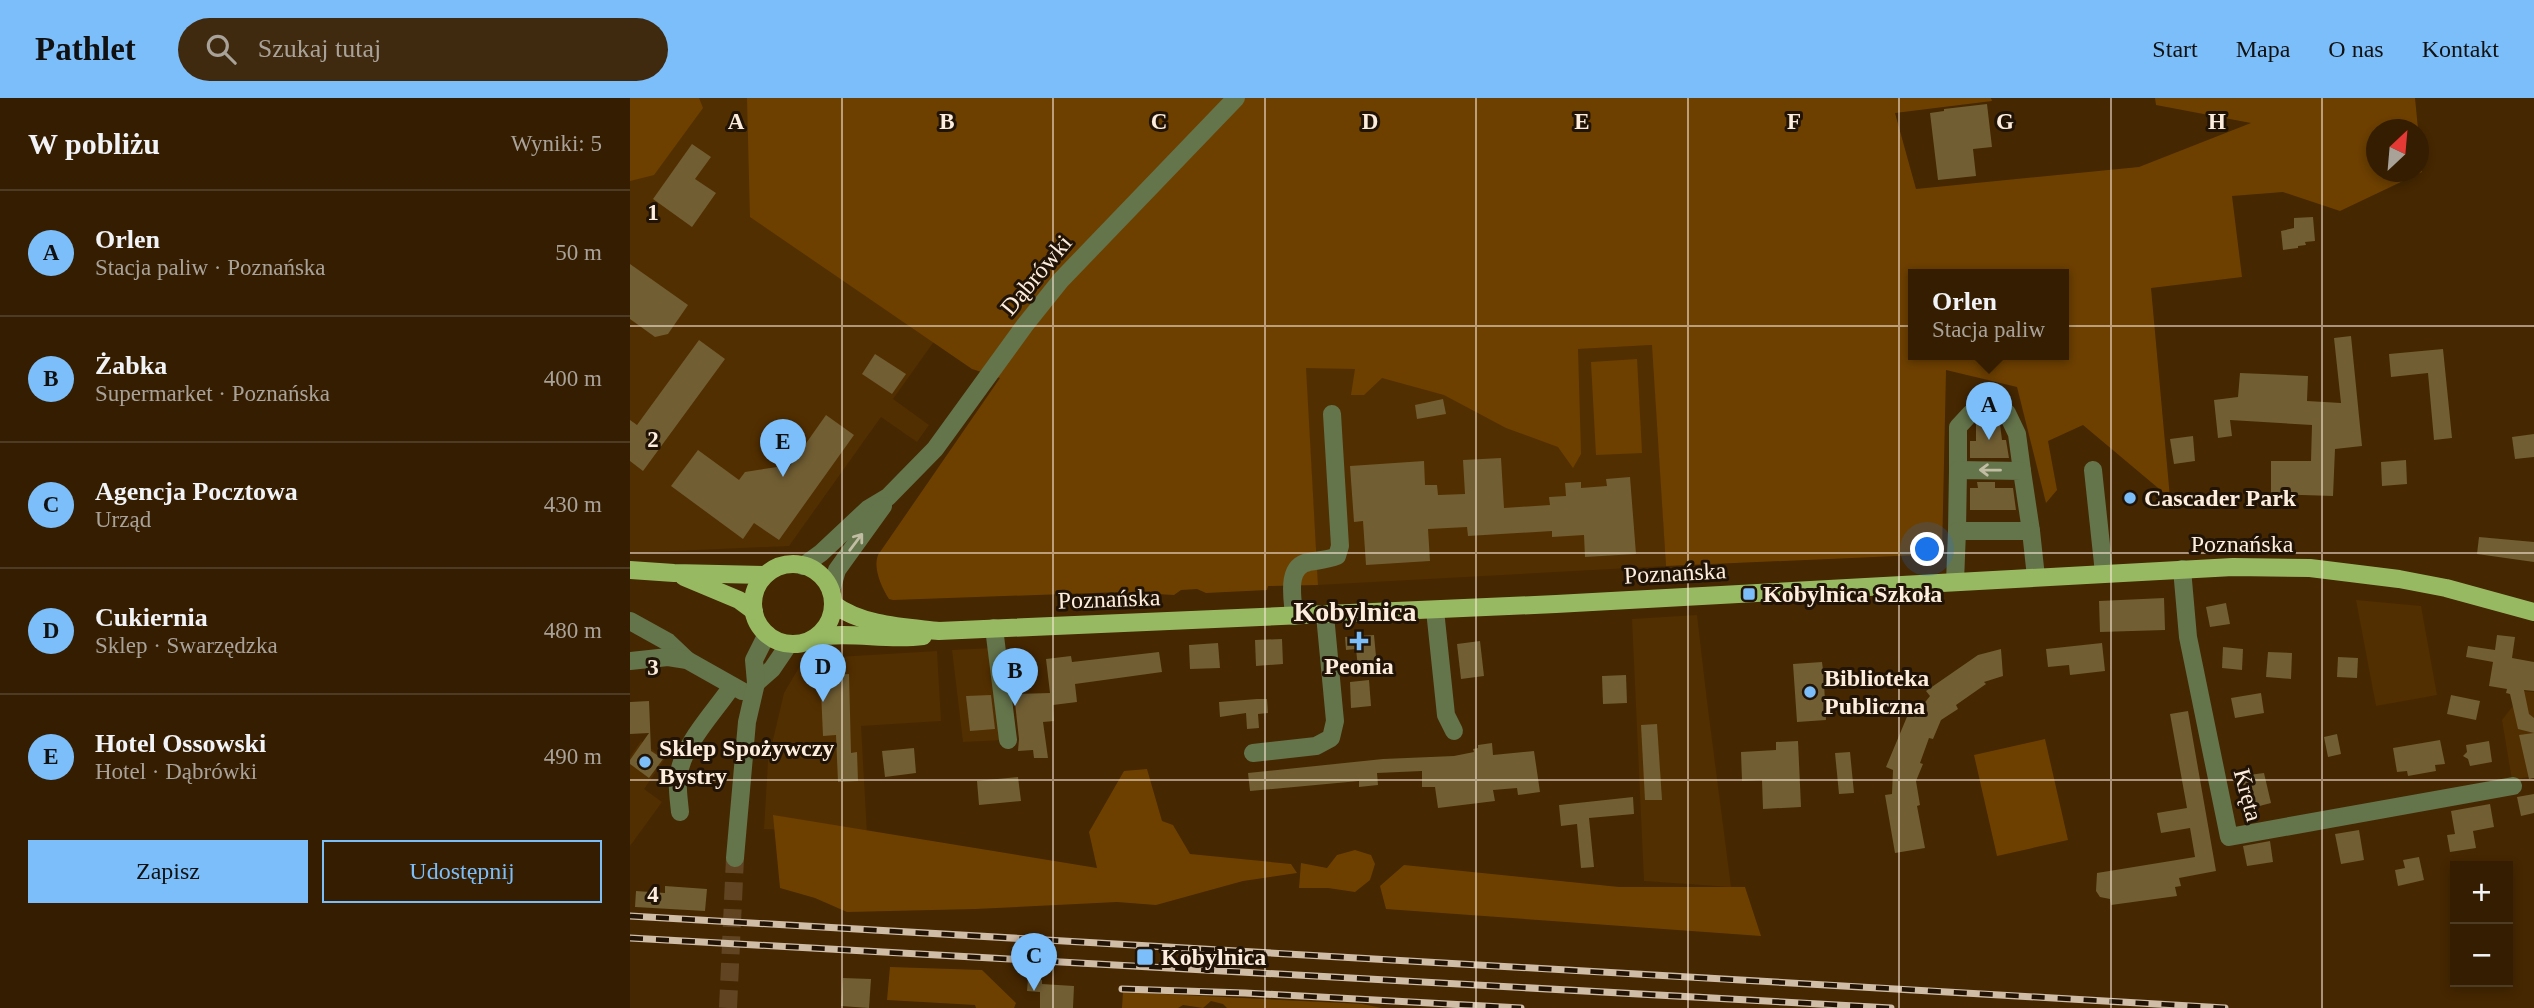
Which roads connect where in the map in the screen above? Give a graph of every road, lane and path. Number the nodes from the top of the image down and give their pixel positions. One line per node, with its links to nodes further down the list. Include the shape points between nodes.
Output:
1 (1236, 98): 6 (street, Dąbrówki, via 1061,280 942,442)
2 (1332, 414): 22 (street, via 1340,546 1336,556 1295,570)
3 (1958, 470): 5 (street, one-way to 3); 5 (street, via 1958,427 1971,413 2007,413 2017,434); 7 (street)
4 (2093, 470): 13 (street)
5 (2022, 471): 8 (street)
6 (888, 496): 9 (street, Dąbrówki); 17 (street, Dąbrówki, one-way to 6, via 837,570)
7 (1957, 531): 8 (street); 16 (street)
8 (2031, 531): 15 (street)
9 (803, 566): 14 (main road, via 790,564); 17 (main road, via 825,579)
10 (2182, 569): 13 (main road, Poznańska); 20 (main road, Poznańska, via 2271,567 2357,573 2446,588); 36 (street, Kręta, via 2188,637 2229,837)
11 (630, 570): 12 (main road)
12 (674, 573): 14 (main road); 19 (main road)
13 (2104, 573): 15 (main road, Poznańska)
14 (765, 575): 19 (main road, via 754,597)
15 (2036, 577): 16 (main road, Poznańska)
16 (1955, 582): 18 (main road, Poznańska)
17 (832, 597): 25 (main road, Poznańska, via 851,615 866,620); 27 (main road, via 831,617)
18 (1435, 610): 21 (main road, Poznańska); 33 (street, via 1446,715)
19 (754, 611): 26 (main road)
20 (2534, 612)
21 (1325, 615): 22 (main road, Poznańska); 35 (street, via 1335,721 1331,738 1316,746)
22 (1294, 616): 24 (main road, Poznańska)
23 (630, 621): 29 (street, via 668,642)
24 (994, 628): 25 (main road, Poznańska); 34 (street)
25 (939, 631): 27 (main road, Poznańska, via 921,637)
26 (767, 634): 28 (main road); 32 (street, via 754,660)
27 (816, 637): 28 (main road)
28 (789, 644): 32 (street)
29 (687, 660): 30 (street); 31 (street)
30 (630, 661)
31 (732, 685): 32 (street); 37 (street, via 681,764)
32 (754, 689): 38 (street)
33 (1454, 731)
34 (1008, 740)
35 (1253, 753)
36 (2513, 786)
37 (680, 811)
38 (735, 858)

